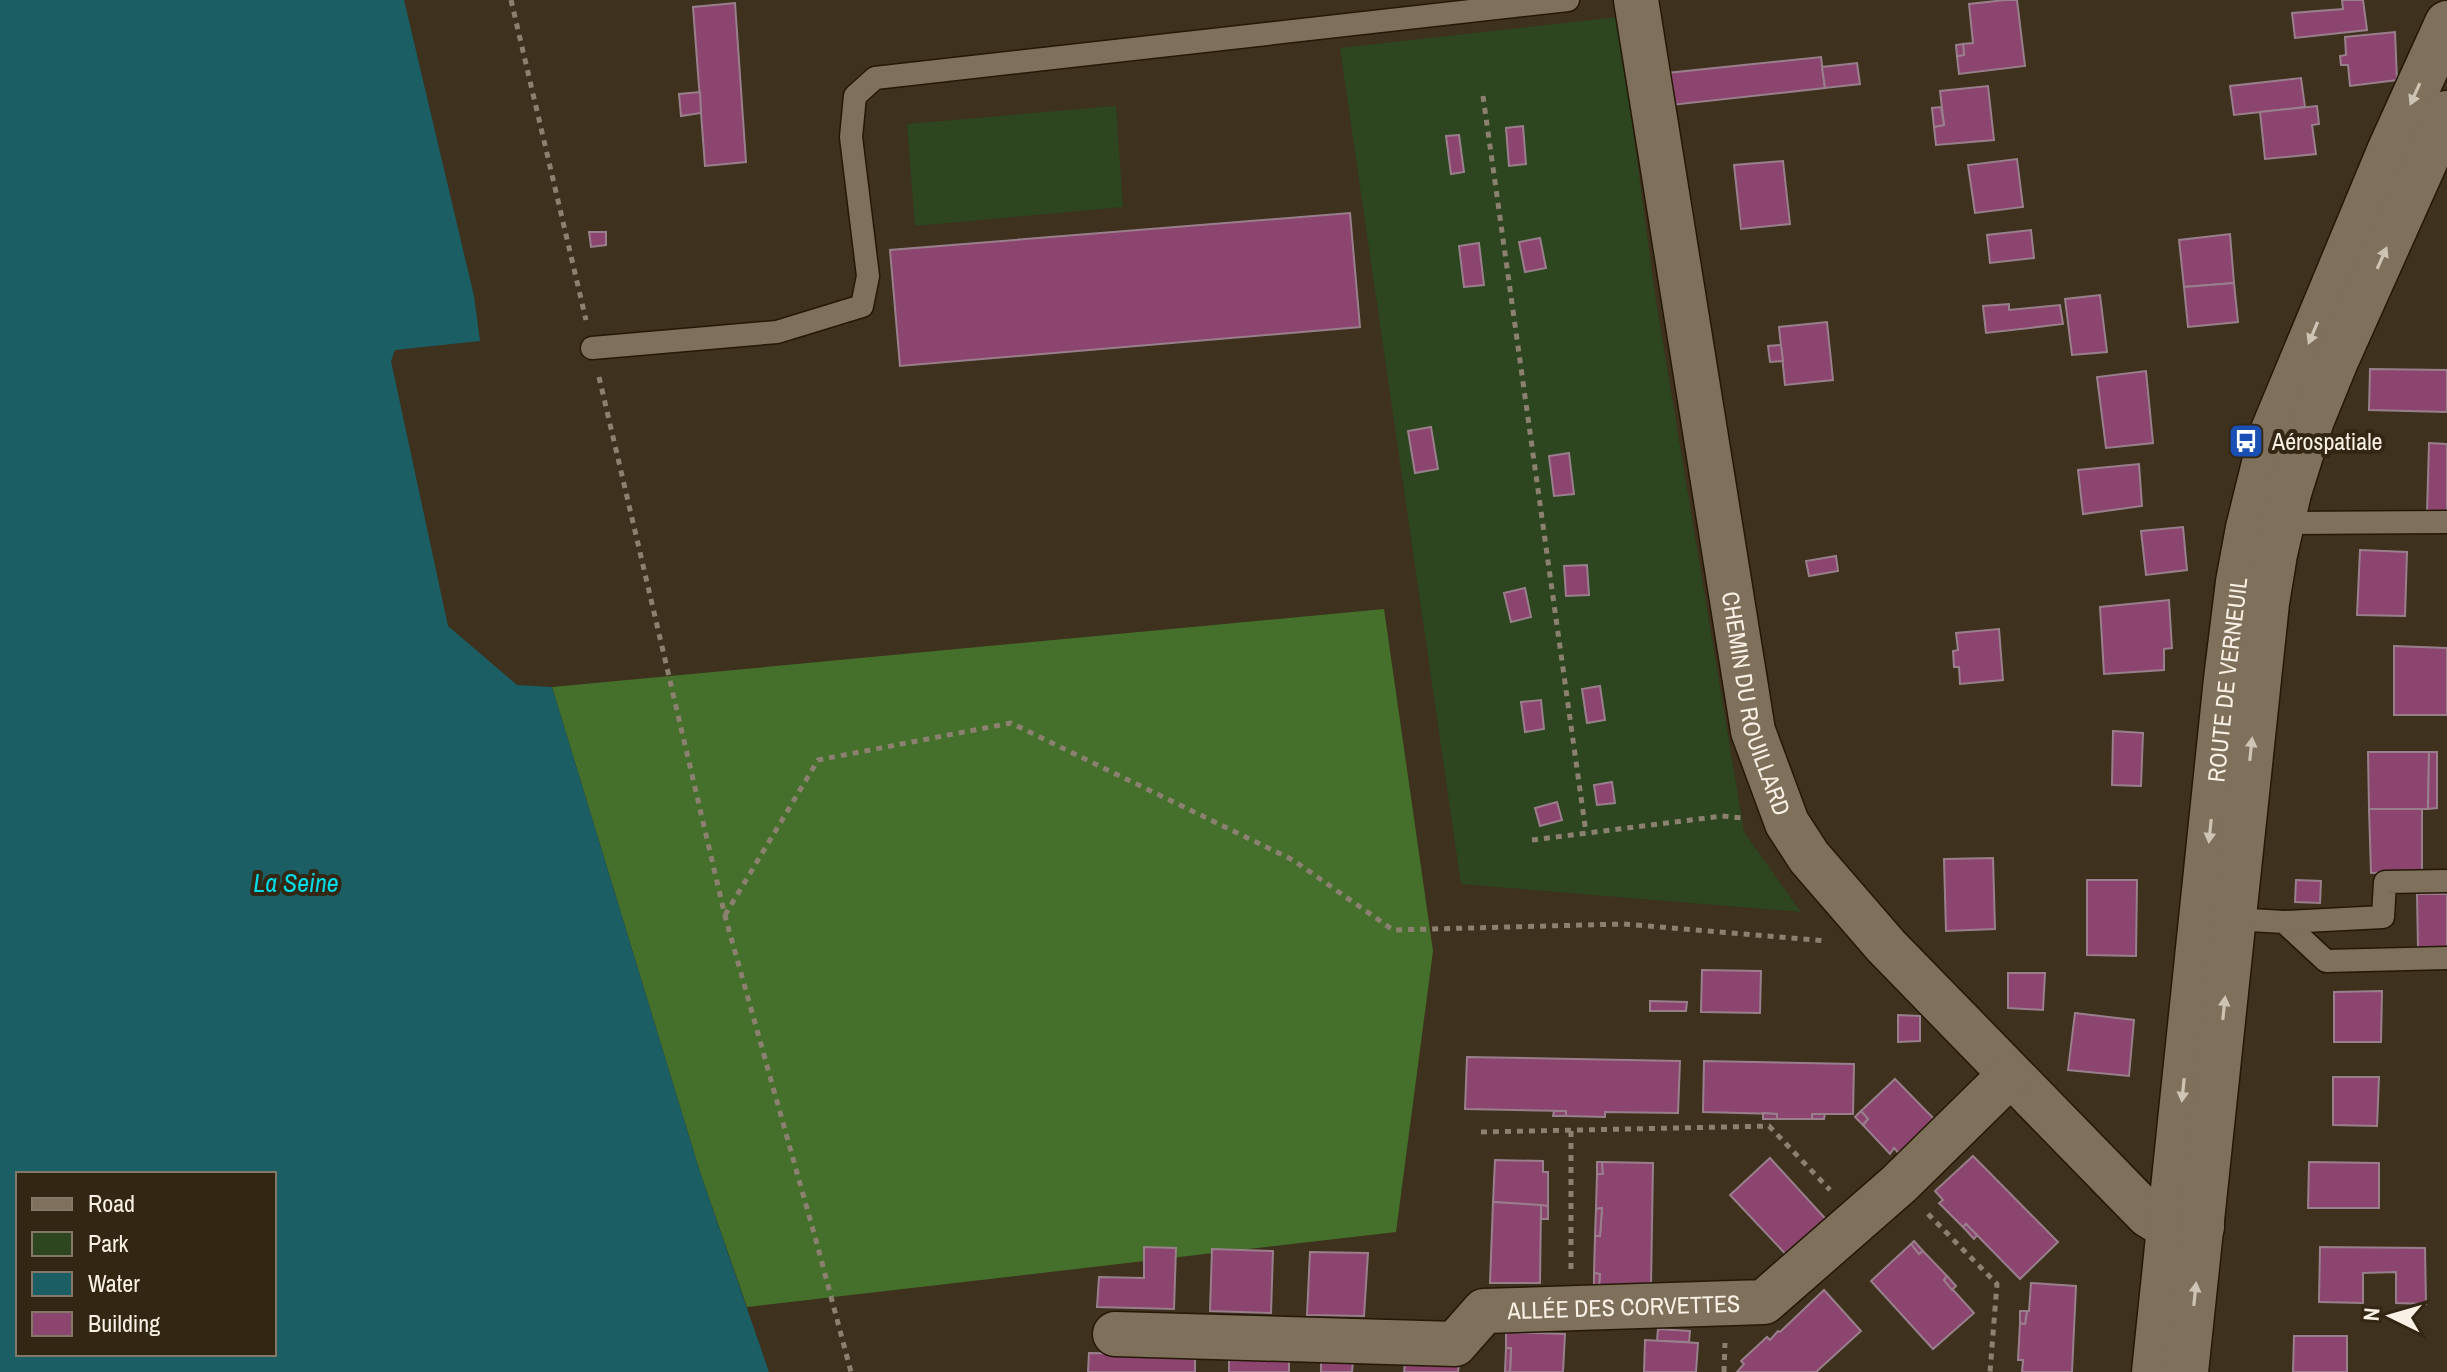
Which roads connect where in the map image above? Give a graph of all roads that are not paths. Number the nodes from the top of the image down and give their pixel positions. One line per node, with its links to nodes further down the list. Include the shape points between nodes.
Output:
1 (1568, 0): 5 (lane, via 875,78 855,96 851,137 868,276 862,306 777,332)
2 (1636, 0): 13 (main road, CHEMIN DU ROUILLARD, via 1753,731 1787,823 1809,857)
3 (2447, 23): 8 (main road, ROUTE DE VERNEUIL, one-way to 8, via 2267,448 2238,582)
4 (2447, 113): 7 (main road, ROUTE DE VERNEUIL, one-way to 4, via 2312,420)
5 (592, 348)
6 (2447, 522): 7 (lane)
7 (2282, 523): 10 (main road, ROUTE DE VERNEUIL, one-way to 7, via 2267,603)
8 (2206, 874): 10 (lane); 14 (main road, ROUTE DE VERNEUIL, one-way to 14)
9 (2447, 881): 11 (lane, via 2385,882 2383,917)
10 (2233, 919): 11 (lane); 14 (main road, ROUTE DE VERNEUIL, one-way to 10)
11 (2284, 922): 12 (lane, via 2326,961)
12 (2447, 958)
13 (2010, 1075): 14 (main road, CHEMIN DU ROUILLARD, via 2148,1215 2161,1223); 15 (main road, ALLÉE DES CORVETTES, via 1899,1184 1764,1302 1484,1311 1455,1344)
14 (2186, 1225): 16 (main road, ROUTE DE VERNEUIL); 17 (main road, ROUTE DE VERNEUIL, one-way to 14)
15 (1115, 1334)
16 (2154, 1372)
17 (2186, 1372)

